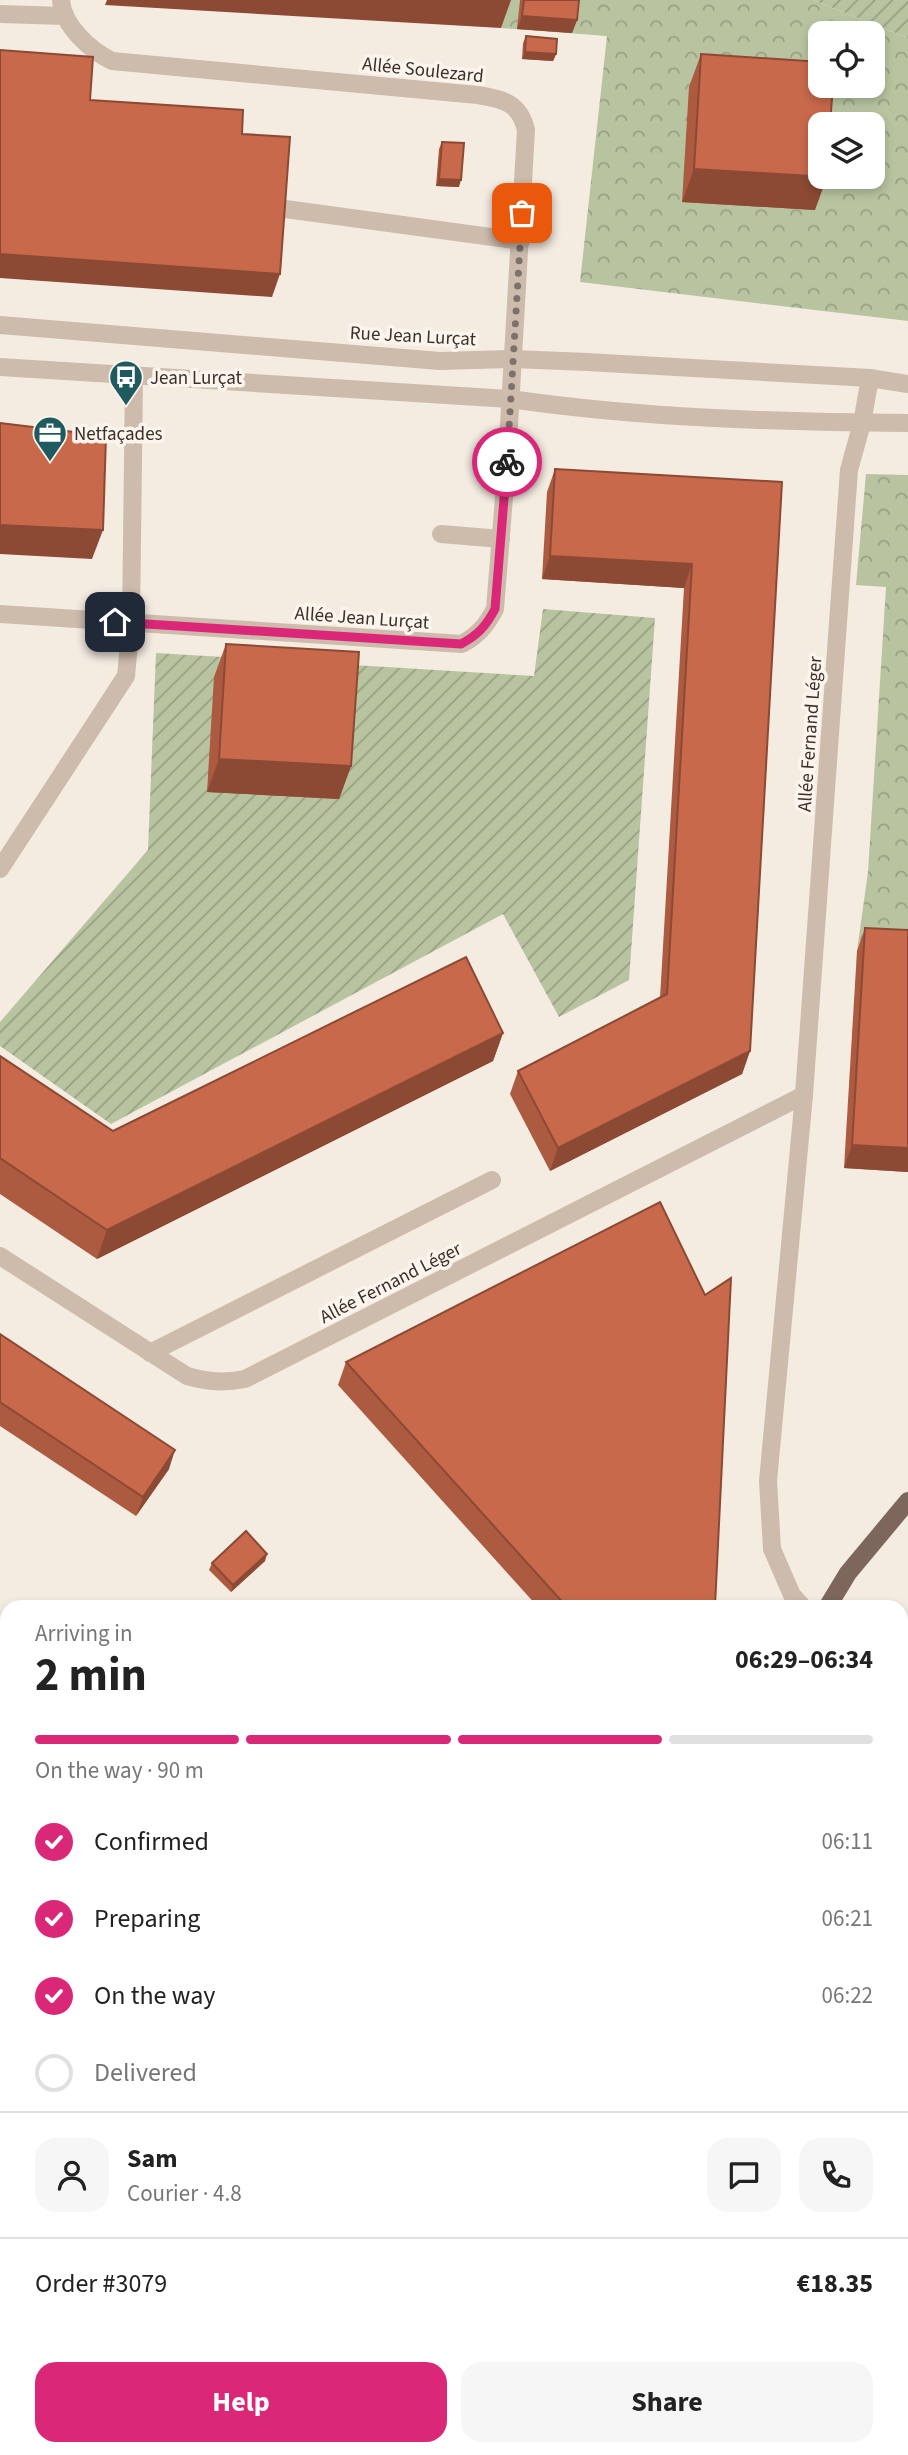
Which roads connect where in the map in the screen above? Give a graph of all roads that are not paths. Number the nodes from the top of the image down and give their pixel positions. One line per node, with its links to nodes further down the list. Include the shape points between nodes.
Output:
1 (63, 8): 2 (street); 4 (street, Allée Soulezard, via 71,25 112,61 500,98 523,116 526,130)
2 (0, 14)
3 (278, 208): 4 (street)
4 (521, 241): 6 (street, Allée Soulezard)
5 (0, 325): 6 (street, Rue Jean Lurçat, via 439,362)
6 (513, 359): 9 (street, Rue Jean Lurçat); 11 (street, Allée Soulezard)
7 (0, 366): 8 (street)
8 (134, 377): 11 (street); 17 (street)
9 (870, 378): 10 (street, Rue Jean Lurçat); 12 (street, Allée Fernand Léger)
10 (908, 384)
11 (510, 399): 12 (street, via 586,410); 15 (street, Allée Jean Lurçat)
12 (862, 423): 13 (street); 19 (street, Allée Fernand Léger, via 849,470)
13 (908, 423)
14 (441, 534): 15 (street)
15 (501, 539): 17 (street, Allée Jean Lurçat, via 495,609 487,625 461,644)
16 (0, 614): 17 (street, Allée Jean Lurçat)
17 (131, 623): 18 (street, via 126,676)
18 (0, 869)
19 (804, 1095): 22 (street, Allée Fernand Léger, via 245,1379 227,1383 187,1376); 24 (street, Allée Fernand Léger, via 768,1480 772,1549)
20 (492, 1180): 22 (street)
21 (0, 1256): 22 (street, Allée Fernand Léger)
22 (149, 1353)
23 (905, 1509): 25 (main road, via 848,1573)
24 (797, 1600)
25 (832, 1600)

